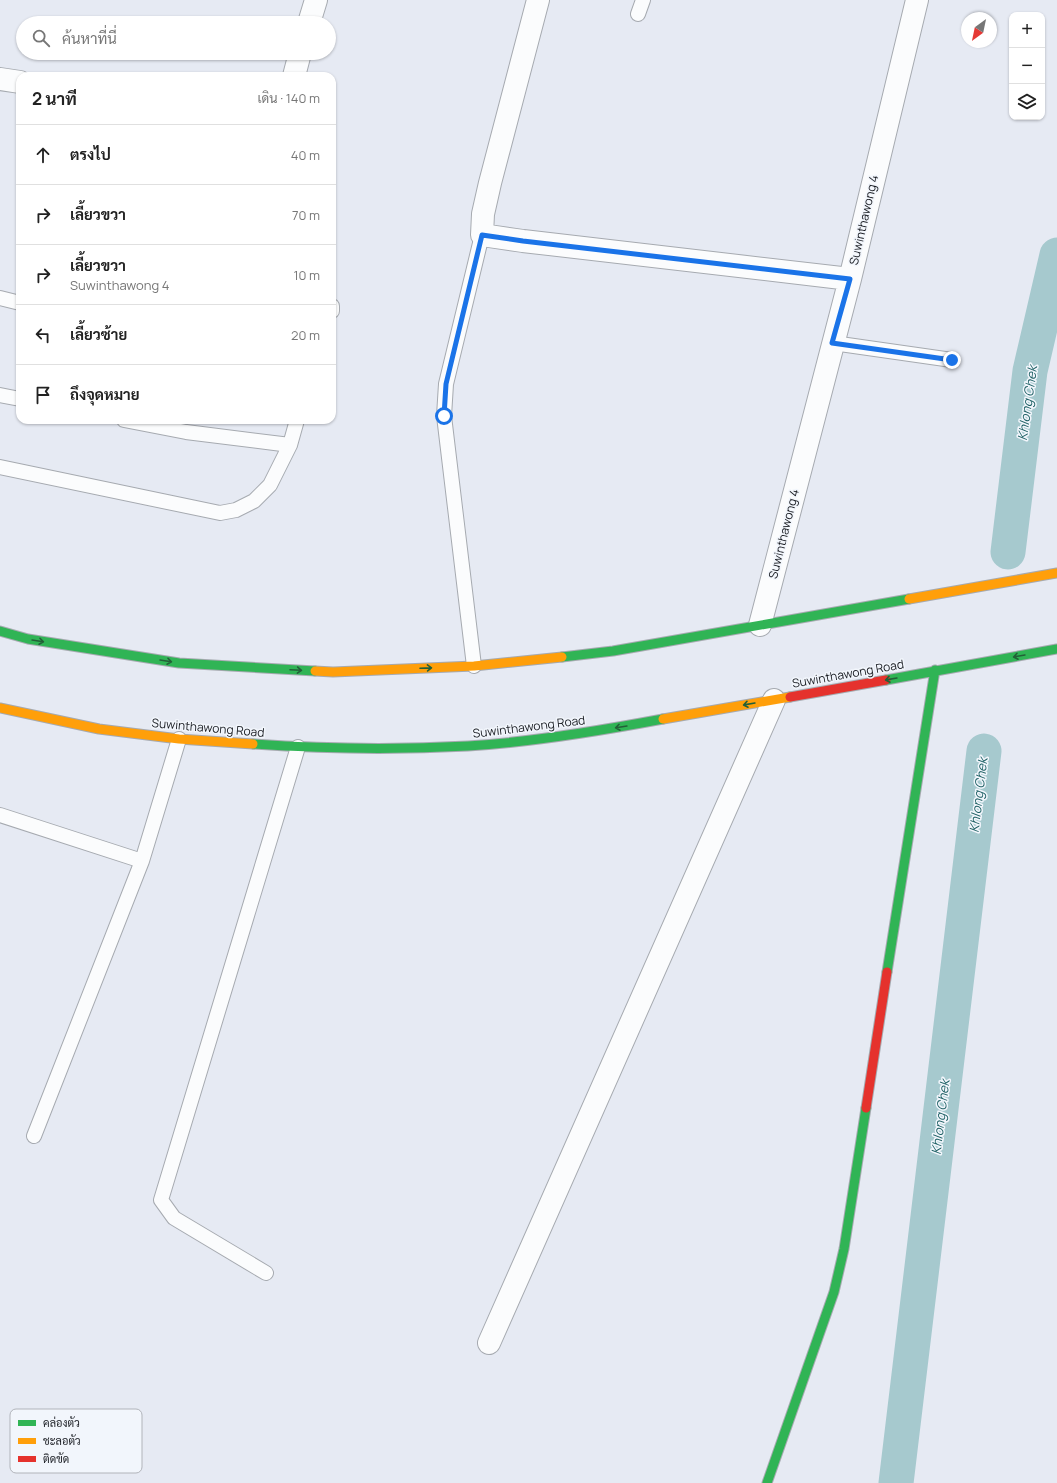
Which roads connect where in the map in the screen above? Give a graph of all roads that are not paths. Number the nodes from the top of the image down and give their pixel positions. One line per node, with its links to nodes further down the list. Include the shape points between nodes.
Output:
1 (316, 0): 6 (street)
2 (538, 0): 11 (street, via 490,182 483,214)
3 (643, 0): 5 (lane)
4 (917, 0): 12 (street, Suwinthawong 4)
5 (638, 14)
6 (311, 16)
7 (298, 60): 8 (street)
8 (295, 72)
9 (0, 79): 10 (street)
10 (16, 81)
11 (482, 235): 12 (street); 27 (lane, via 446,384 444,416)
12 (850, 279): 15 (street, Suwinthawong 4)
13 (0, 298): 14 (lane)
14 (16, 301)
15 (832, 343): 16 (lane); 24 (street, Suwinthawong 4)
16 (952, 360)
17 (0, 395): 18 (lane)
18 (16, 398)
19 (145, 424): 21 (lane, via 186,432)
20 (296, 424): 21 (lane)
21 (290, 445): 22 (lane, via 270,485 254,500 236,510 220,513)
22 (0, 467)
23 (1057, 573): 24 (main road)
24 (760, 625): 27 (main road, via 614,651)
25 (0, 631): 27 (main road, one-way to 27, via 28,639 179,663 333,672)
26 (1057, 649): 28 (main road, Suwinthawong Road, one-way to 28)
27 (474, 666)
28 (935, 670): 29 (main road, Suwinthawong Road, one-way to 29); 38 (main road, via 844,1248 834,1292)
29 (774, 700): 32 (main road, Suwinthawong Road, one-way to 32, via 619,728 476,746 386,749); 37 (street)
30 (0, 708): 31 (main road, Suwinthawong Road, via 99,729)
31 (179, 739): 32 (main road, Suwinthawong Road); 34 (lane)
32 (298, 747): 36 (lane, via 161,1200 174,1218)
33 (0, 815): 34 (lane)
34 (142, 861): 35 (lane)
35 (34, 1136)
36 (266, 1273)
37 (489, 1342)
38 (767, 1483)

